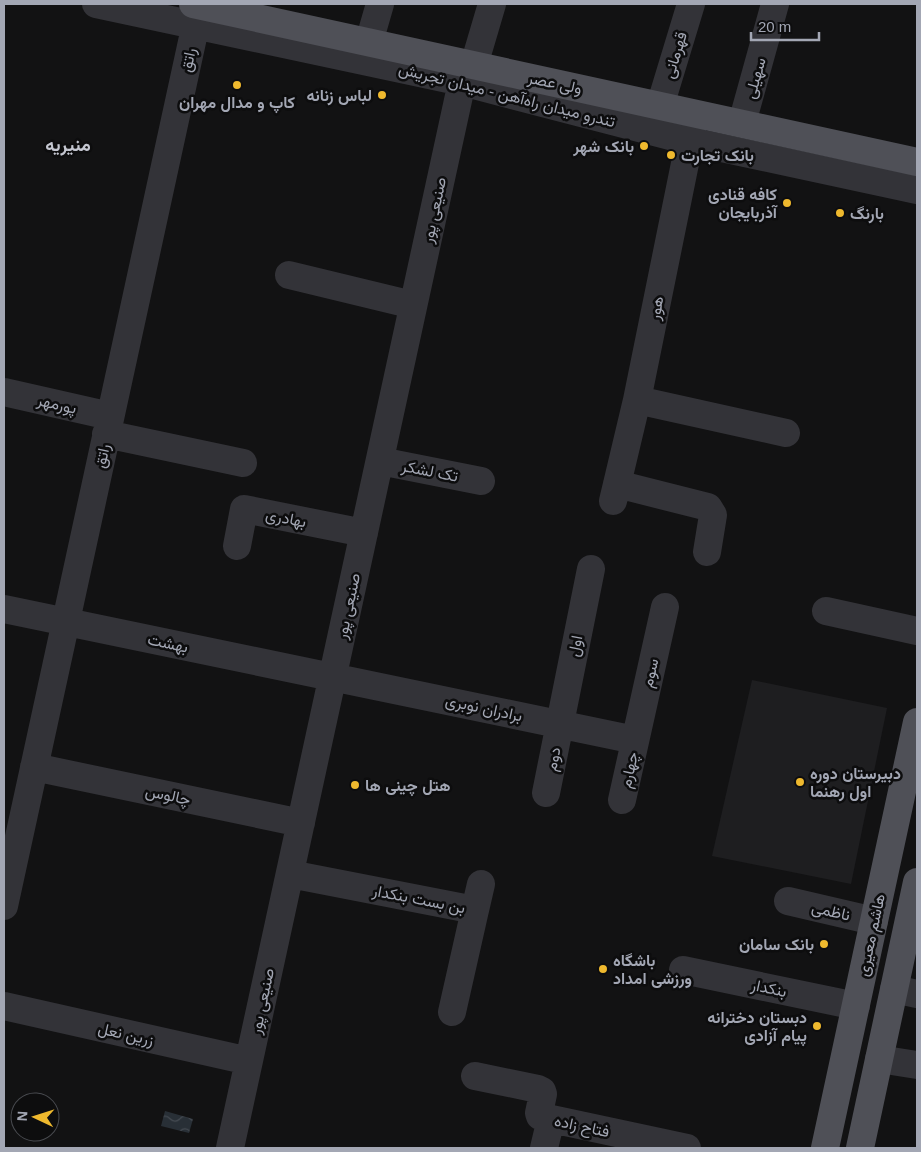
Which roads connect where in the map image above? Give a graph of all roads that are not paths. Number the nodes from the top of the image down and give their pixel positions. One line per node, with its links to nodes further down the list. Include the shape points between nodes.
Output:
1 (96, 4): 7 (street, تندرو میدان راه‌آهن - میدان تجریش)
2 (380, 4): 8 (street)
3 (492, 4): 9 (street, صنیعی پور)
4 (691, 4): 10 (street, قهرمانی)
5 (775, 4): 12 (street, سهیلی)
6 (250, 10): 7 (main road, ولی عصر); 8 (main road, ولی عصر)
7 (196, 11): 9 (street, تندرو میدان راه‌آهن - میدان تجریش); 20 (street, راتق)
8 (369, 42): 9 (main road, ولی عصر)
9 (467, 70): 10 (main road, ولی عصر); 13 (street, تندرو میدان راه‌آهن - میدان تجریش); 17 (street, صنیعی پور)
10 (660, 106): 11 (main road, ولی عصر)
11 (696, 114): 12 (main road, ولی عصر); 13 (street, هور)
12 (742, 124): 14 (main road, ولی عصر)
13 (690, 141): 15 (street, تندرو میدان راه‌آهن - میدان تجریش); 19 (street, هور)
14 (917, 162)
15 (917, 190)
16 (289, 275): 17 (street)
17 (414, 305): 22 (street, صنیعی پور)
18 (4, 392): 20 (street, پورمهر)
19 (637, 400): 21 (street); 27 (street, هور, via 615,493 708,506 713,515)
20 (108, 425): 23 (street, پورمهر); 32 (street, راتق)
21 (786, 433)
22 (380, 461): 24 (street, تک لشکر); 25 (street, صنیعی پور)
23 (243, 463)
24 (481, 481)
25 (364, 534): 26 (street, بهادری, via 244,509); 34 (street, صنیعی پور)
26 (237, 546)
27 (708, 552)
28 (591, 569): 36 (street, اول)
29 (665, 607): 37 (street, سوم)
30 (4, 608): 32 (street, بهشت)
31 (826, 611): 33 (street)
32 (66, 622): 34 (street, بهشت); 38 (street, راتق)
33 (917, 631)
34 (333, 677): 36 (street, برادران نوبری); 41 (street, صنیعی پور)
35 (917, 722): 47 (main road, هاشم معیری)
36 (560, 724): 37 (street, برادران نوبری); 39 (street, دوم)
37 (635, 740): 40 (street, چهارم)
38 (34, 767): 41 (street, چالوس); 42 (street, راتق)
39 (546, 794)
40 (622, 800)
41 (301, 823): 43 (street, صنیعی پور)
42 (11, 840): 46 (street, راتق)
43 (290, 874): 52 (street, بن بست بنکدار, via 478,897); 54 (street, صنیعی پور)
44 (917, 882): 49 (main road, هاشم معیری)
45 (788, 900): 47 (street, ناظمی)
46 (4, 906)
47 (874, 921): 51 (main road, هاشم معیری)
48 (683, 970): 51 (street, بنکدار)
49 (906, 991): 53 (main road, هاشم معیری)
50 (4, 1006): 54 (street, زرین نعل)
51 (856, 1006): 61 (main road, هاشم معیری)
52 (452, 1012)
53 (879, 1058): 55 (street); 62 (main road, هاشم معیری)
54 (249, 1061): 58 (street, صنیعی پور)
55 (917, 1065)
56 (475, 1076): 57 (street, فتاح زاده, via 542,1091 539,1113)
57 (551, 1119): 59 (street); 60 (street, فتاح زاده)
58 (230, 1148)
59 (544, 1148)
60 (687, 1148)
61 (825, 1148)
62 (860, 1148)

